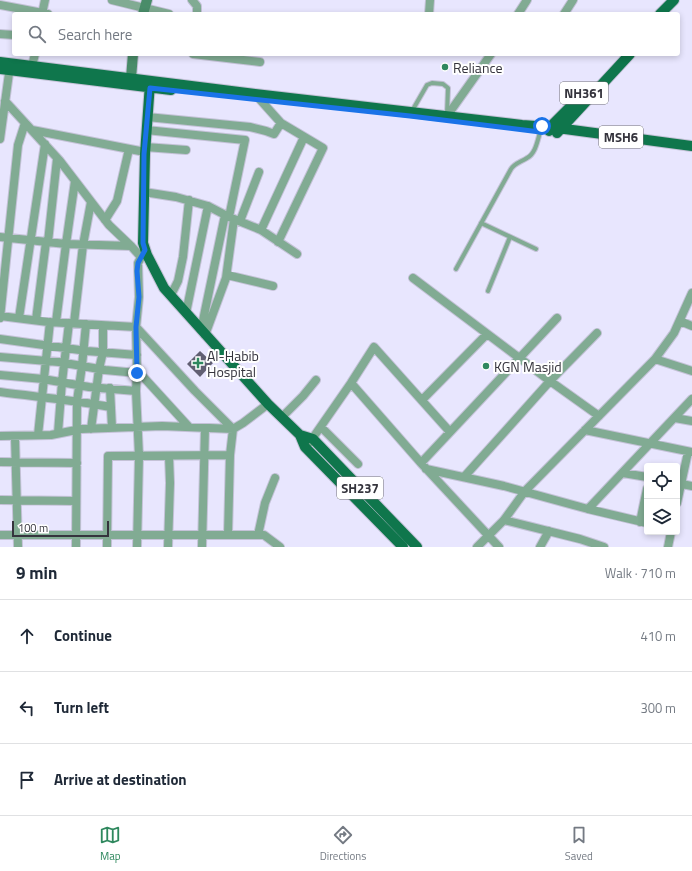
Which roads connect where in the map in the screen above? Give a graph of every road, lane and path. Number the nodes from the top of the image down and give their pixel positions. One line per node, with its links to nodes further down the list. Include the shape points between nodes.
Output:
1 (45, 0): 12 (street)
2 (112, 0): 10 (street)
3 (192, 0): 14 (street, via 197,6)
4 (430, 0): 15 (street)
5 (527, 0): 16 (street)
6 (573, 0): 17 (street)
7 (674, 0): 18 (main road)
8 (682, 0): 19 (main road)
9 (0, 5): 11 (street)
10 (145, 7): 13 (street)
11 (38, 12)
12 (44, 12)
13 (162, 12)
14 (197, 12)
15 (429, 12)
16 (519, 12)
17 (565, 12)
18 (662, 12)
19 (670, 12)
20 (0, 34): 21 (street)
21 (12, 35)
22 (34, 56): 30 (street)
23 (133, 56): 32 (main road)
24 (210, 56): 29 (street)
25 (490, 56): 37 (street)
26 (620, 56): 43 (main road, NH361)
27 (628, 56): 43 (main road)
28 (0, 62): 31 (main road)
29 (260, 62)
30 (32, 66): 31 (main road); 32 (main road)
31 (7, 68): 33 (main road); 35 (street)
32 (130, 78): 33 (main road)
33 (150, 84): 34 (main road); 38 (main road, SH237)
34 (258, 97): 36 (main road); 40 (street); 43 (main road)
35 (5, 101): 39 (street); 45 (street)
36 (412, 112): 37 (main road); 37 (lane, via 425,87 434,83 444,84 448,88)
37 (447, 116): 43 (main road)
38 (147, 117): 40 (street, via 250,127 274,134); 42 (main road, SH237)
39 (25, 123): 41 (street); 64 (street, via 18,145)
40 (281, 123): 44 (street)
41 (32, 130): 46 (street); 48 (street)
42 (146, 130): 49 (main road, SH237); 59 (street, via 245,140)
43 (549, 130): 47 (main road, MSH6); 51 (main road); 61 (lane, via 532,154 511,169)
44 (304, 137): 62 (street); 67 (street, via 324,148)
45 (0, 139)
46 (44, 144): 52 (street); 65 (street)
47 (692, 146)
48 (129, 149): 49 (street); 60 (street, via 117,201)
49 (145, 149): 50 (street); 55 (main road, SH237)
50 (186, 150)
51 (692, 151)
52 (58, 158): 54 (street); 66 (street)
53 (259, 172): 59 (street)
54 (75, 181): 57 (street); 68 (street)
55 (144, 192): 56 (street); 72 (main road, SH237)
56 (189, 200): 58 (street); 80 (street, via 183,258 178,281)
57 (91, 202): 60 (street); 69 (street)
58 (208, 206): 59 (street); 81 (street)
59 (232, 218): 62 (street); 75 (street); 93 (street)
60 (105, 220): 70 (street)
61 (481, 223): 63 (lane); 74 (lane)
62 (261, 230): 67 (street)
63 (510, 236): 71 (lane); 78 (lane)
64 (4, 237): 65 (street); 82 (street)
65 (30, 240): 66 (street); 83 (street)
66 (47, 242): 68 (street); 85 (street)
67 (278, 242): 73 (street)
68 (66, 244): 69 (street); 87 (street)
69 (83, 245): 70 (street); 88 (street)
70 (131, 246): 72 (street)
71 (536, 249)
72 (143, 254): 80 (main road, SH237); 92 (street, via 137,271 139,297)
73 (297, 254)
74 (456, 269)
75 (227, 275): 77 (street); 93 (street)
76 (413, 278): 95 (street)
77 (273, 286)
78 (488, 291)
79 (692, 293): 86 (street)
80 (171, 296): 81 (main road, SH237)
81 (186, 313): 93 (main road, SH237)
82 (0, 317): 83 (street)
83 (19, 318): 85 (street)
84 (557, 318): 103 (street)
85 (36, 320): 87 (street)
86 (680, 321): 91 (street); 104 (street, via 670,340)
87 (53, 322): 88 (street); 97 (street)
88 (71, 323): 89 (street); 98 (street)
89 (86, 324): 90 (street); 99 (street)
90 (103, 326): 92 (street); 100 (street)
91 (692, 326)
92 (136, 327): 101 (street); 141 (street)
93 (203, 332): 128 (main road, SH237)
94 (597, 333): 114 (street)
95 (487, 334): 103 (street); 125 (street)
96 (0, 339): 97 (street)
97 (48, 345): 98 (street); 105 (street)
98 (67, 348): 99 (street); 106 (street)
99 (84, 350): 100 (street); 107 (street)
100 (103, 352): 101 (street); 108 (street)
101 (137, 355): 110 (street)
102 (0, 357): 105 (street)
103 (520, 359): 114 (street); 143 (street)
104 (655, 359): 109 (street); 130 (street)
105 (46, 361): 106 (street); 112 (street)
106 (65, 363): 107 (street); 115 (street)
107 (82, 366): 108 (street); 117 (street)
108 (99, 370): 110 (street); 118 (street)
109 (692, 371)
110 (137, 372): 120 (street); 134 (street)
111 (0, 375): 112 (street)
112 (43, 379): 115 (street); 122 (street)
113 (316, 380): 131 (street)
114 (550, 381): 130 (street); 163 (street)
115 (62, 382): 117 (street); 124 (street)
116 (351, 383): 125 (street, via 374,347); 135 (street); 161 (street)
117 (79, 385): 118 (street); 126 (street)
118 (96, 387): 119 (street); 127 (street)
119 (110, 388): 120 (street); 129 (street)
120 (136, 391): 137 (street)
121 (0, 392): 122 (street)
122 (42, 398): 124 (street); 145 (street)
123 (692, 399): 132 (street)
124 (60, 400): 126 (street); 144 (street)
125 (422, 400): 143 (street)
126 (77, 401): 127 (street); 139 (street)
127 (94, 404): 129 (street); 140 (street)
128 (268, 404): 131 (main road, SH237); 141 (street)
129 (110, 407): 136 (street)
130 (599, 416): 142 (street)
131 (282, 417): 146 (main road, SH237)
132 (675, 418): 133 (street); 150 (street)
133 (692, 421)
134 (189, 427): 137 (street); 138 (street)
135 (321, 427): 149 (street); 160 (street)
136 (112, 428): 137 (street); 140 (street)
137 (138, 428): 155 (street)
138 (205, 428): 141 (street); 153 (street)
139 (77, 429): 140 (street); 144 (street); 159 (street)
140 (91, 429)
141 (233, 429): 154 (street)
142 (586, 430): 150 (street); 169 (street)
143 (450, 432): 161 (street)
144 (58, 433): 145 (street)
145 (38, 435): 148 (street)
146 (300, 435): 149 (main road, SH237); 151 (main road, SH237)
147 (0, 436): 148 (street)
148 (15, 437): 158 (street)
149 (313, 439): 151 (street); 197 (main road, SH237)
150 (650, 443): 152 (street); 162 (street)
151 (305, 448): 196 (main road, SH237)
152 (690, 452): 166 (street)
153 (204, 455): 154 (street); 156 (street); 183 (street)
154 (230, 455): 184 (street)
155 (139, 456): 156 (street); 180 (street, via 108,456); 181 (street)
156 (169, 456): 182 (street)
157 (0, 462): 158 (street)
158 (16, 462): 159 (street); 171 (street)
159 (77, 463): 172 (street)
160 (358, 464)
161 (424, 466): 163 (street); 187 (street)
162 (622, 473): 164 (street); 173 (street)
163 (464, 477): 169 (street)
164 (644, 477)
165 (275, 478): 185 (street, via 265,503)
166 (680, 481)
167 (680, 484): 168 (street)
168 (692, 486)
169 (525, 491): 173 (street); 174 (street)
170 (0, 500): 171 (street)
171 (18, 500): 172 (street); 178 (street)
172 (76, 500): 179 (street)
173 (588, 509): 175 (street)
174 (504, 520): 176 (street); 187 (street)
175 (644, 522)
176 (549, 531): 188 (street); 200 (street)
177 (0, 535): 178 (street)
178 (19, 535): 179 (street); 189 (street)
179 (76, 535): 180 (street); 190 (street)
180 (107, 535): 181 (street); 191 (street)
181 (138, 535): 182 (street); 192 (street)
182 (168, 535): 183 (street); 193 (street)
183 (203, 535): 184 (street); 194 (street)
184 (228, 535): 185 (street)
185 (258, 535): 195 (street, via 264,535)
186 (670, 535): 202 (street)
187 (488, 536): 198 (street); 199 (street)
188 (579, 543): 201 (street)
189 (18, 547)
190 (76, 547)
191 (107, 547)
192 (137, 547)
193 (168, 547)
194 (202, 547)
195 (280, 547)
196 (403, 547)
197 (417, 547)
198 (477, 547)
199 (499, 547)
200 (540, 547)
201 (604, 547)
202 (668, 547)

